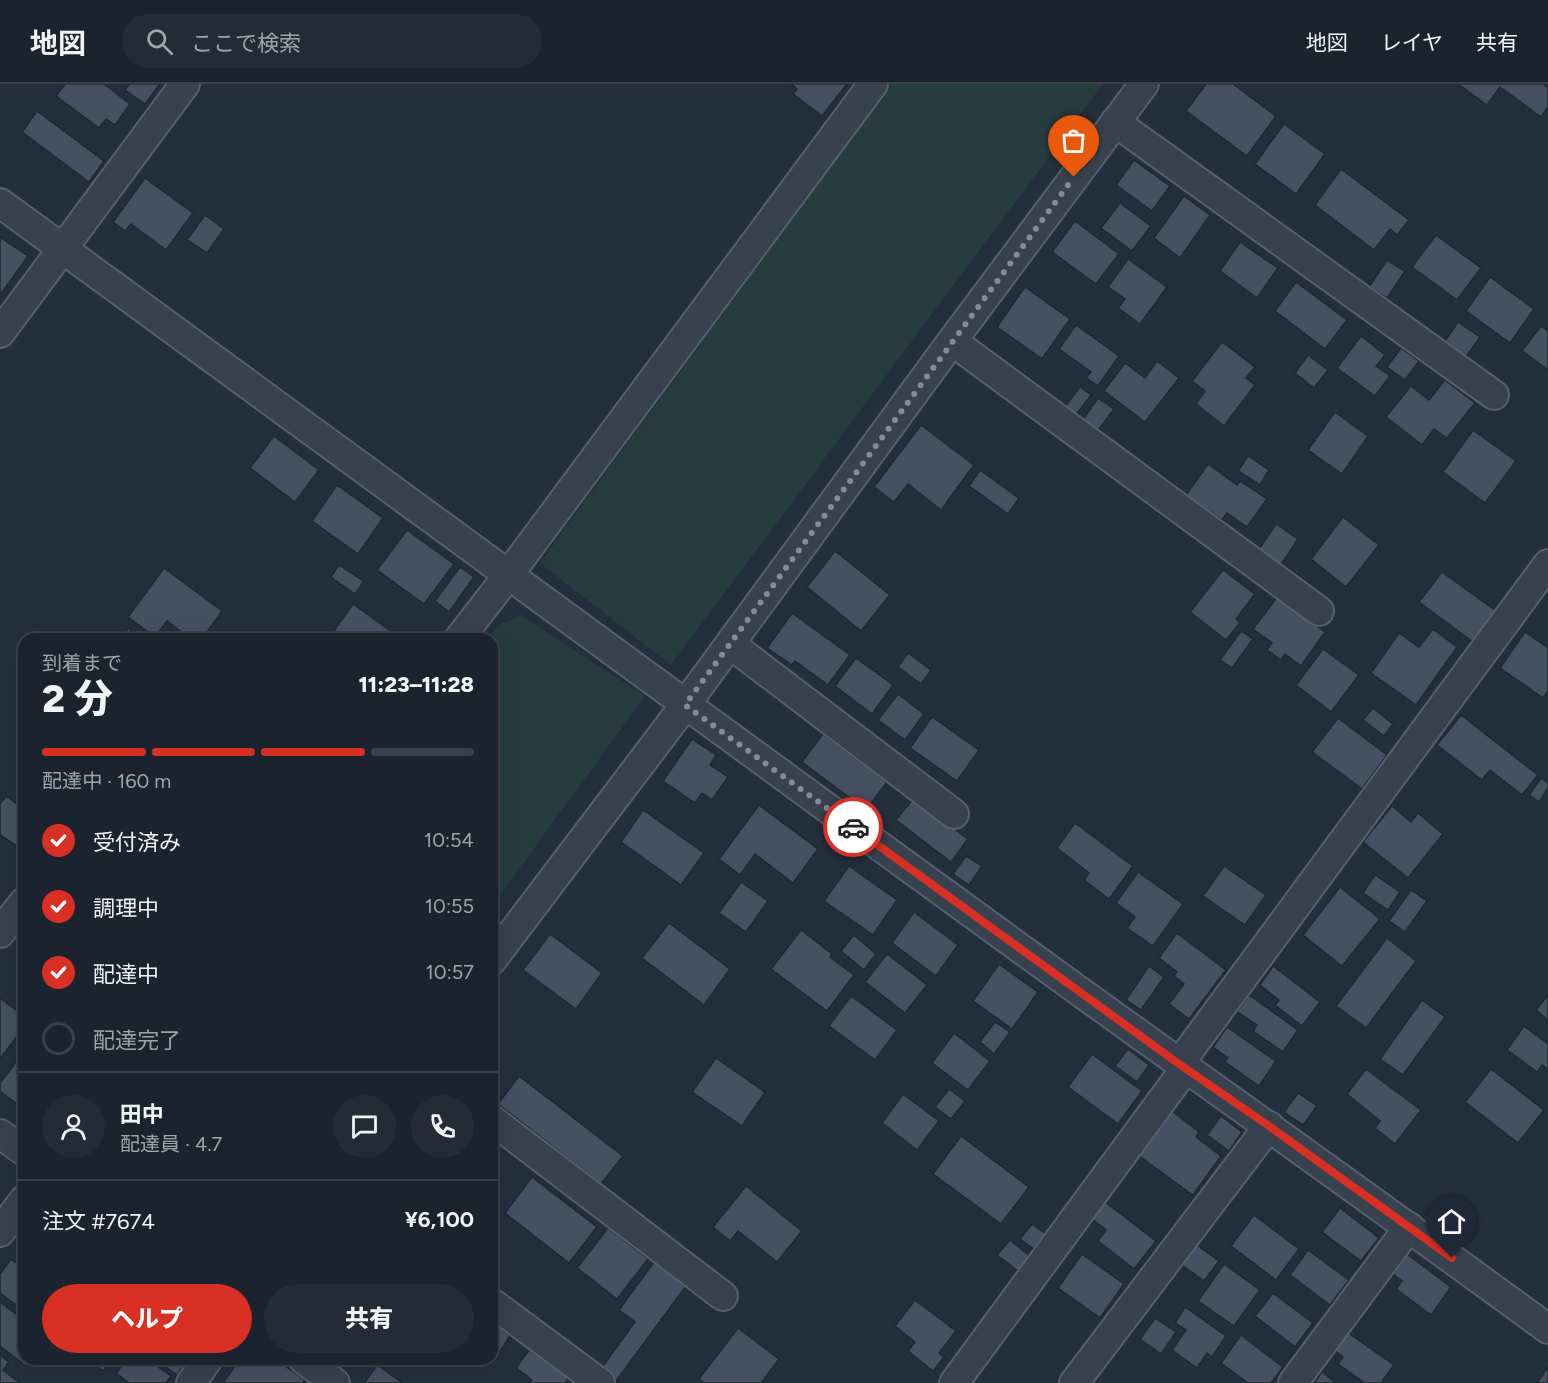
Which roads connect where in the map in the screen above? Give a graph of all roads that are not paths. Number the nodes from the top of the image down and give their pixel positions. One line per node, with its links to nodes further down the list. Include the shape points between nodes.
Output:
1 (185, 84): 6 (street)
2 (873, 84): 11 (street)
3 (1144, 84): 4 (street)
4 (1115, 123): 8 (street); 9 (street)
5 (0, 203): 6 (street)
6 (63, 249): 7 (street); 11 (street)
7 (0, 333)
8 (952, 341): 12 (street); 14 (street)
9 (1494, 395)
10 (1548, 564): 20 (street)
11 (509, 574): 13 (street); 15 (street)
12 (1319, 611)
13 (464, 633)
14 (730, 644): 15 (street); 16 (street)
15 (685, 705): 19 (street); 20 (street)
16 (954, 814)
17 (18, 910): 18 (street)
18 (0, 933)
19 (498, 952)
20 (1182, 1067): 22 (street); 36 (street)
21 (498, 1125): 28 (street)
22 (1269, 1126): 26 (street); 37 (street)
23 (0, 1134): 24 (street)
24 (18, 1147)
25 (18, 1208): 27 (street)
26 (1409, 1227): 30 (street); 38 (street)
27 (0, 1232)
28 (723, 1296)
29 (498, 1308): 35 (street)
30 (1548, 1329)
31 (204, 1365): 33 (street)
32 (311, 1365): 34 (street)
33 (191, 1383)
34 (335, 1383)
35 (600, 1383)
36 (954, 1383)
37 (1074, 1383)
38 (1293, 1383)

